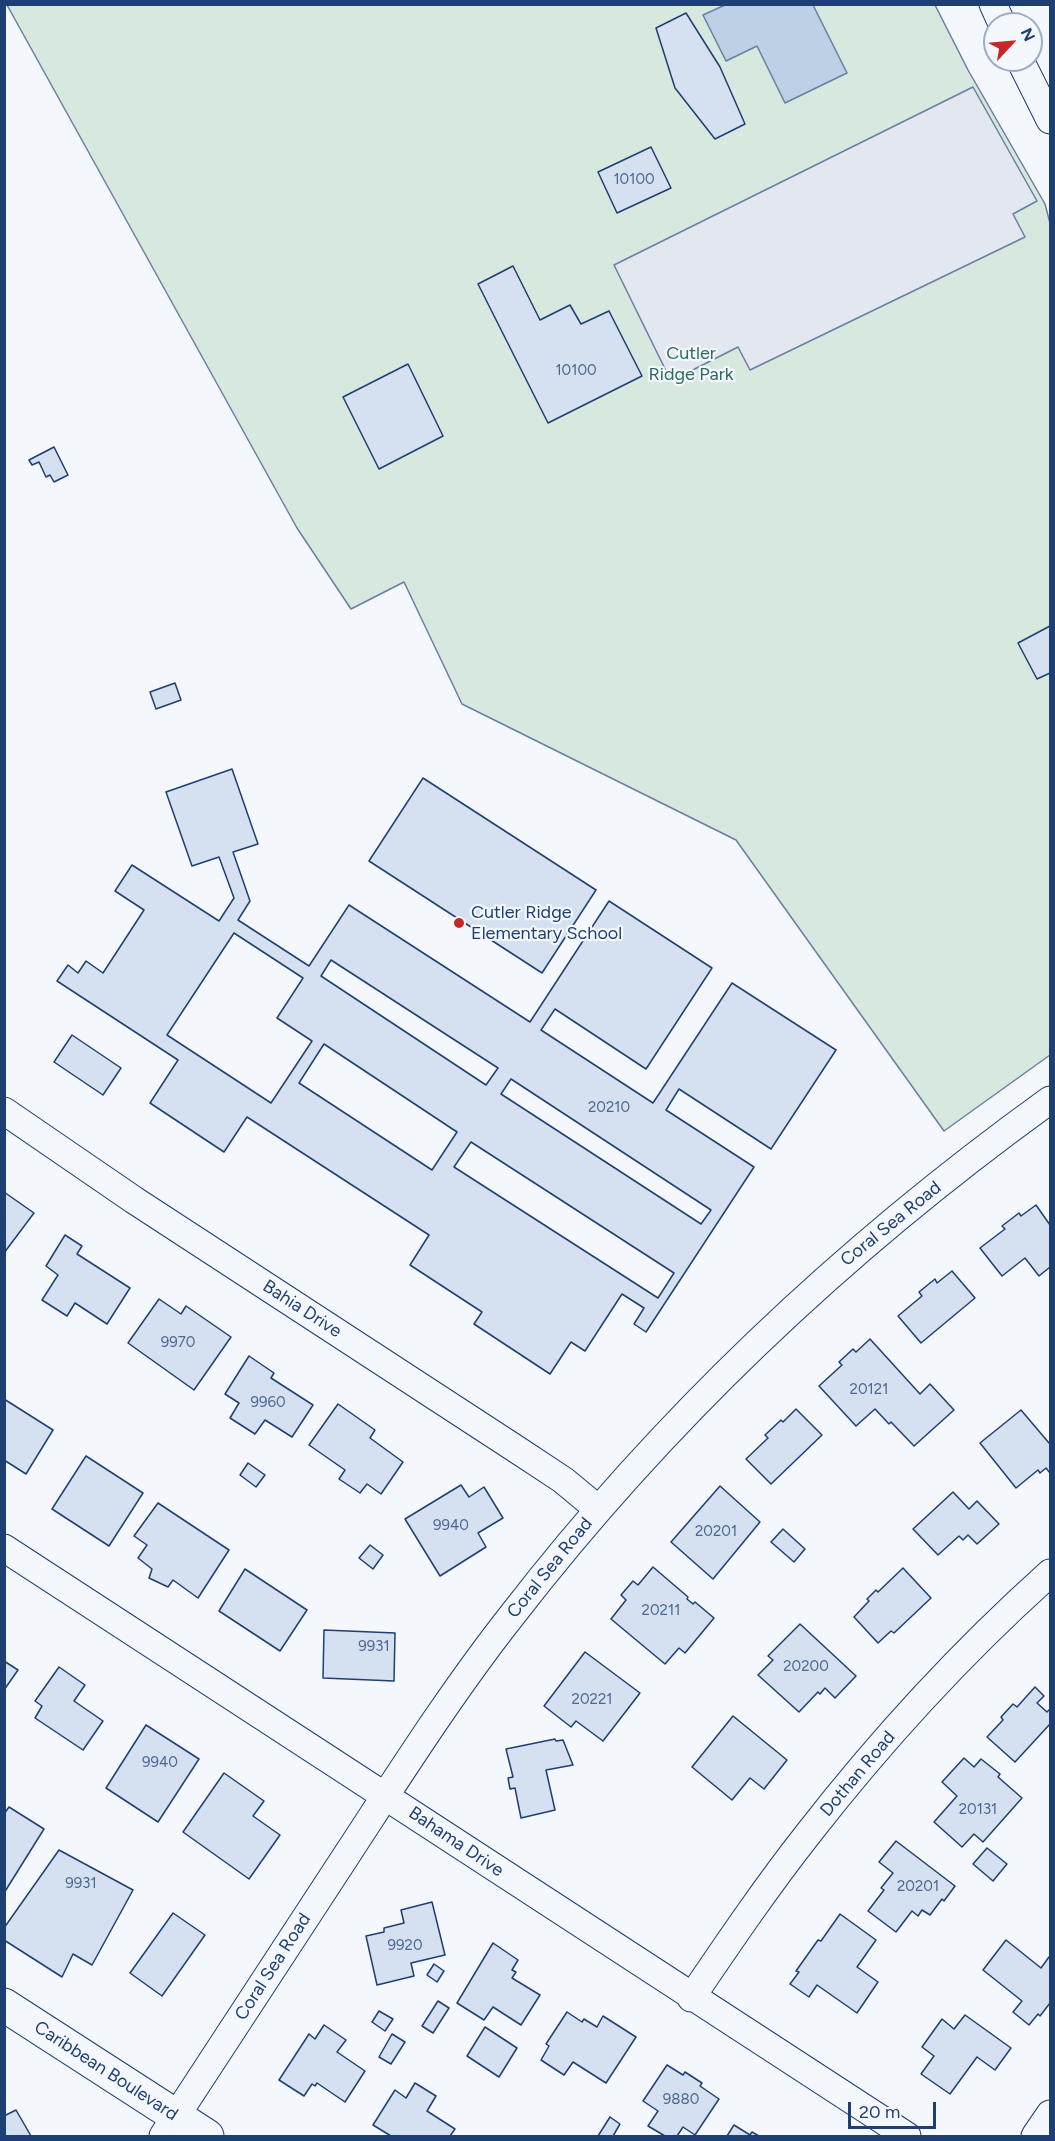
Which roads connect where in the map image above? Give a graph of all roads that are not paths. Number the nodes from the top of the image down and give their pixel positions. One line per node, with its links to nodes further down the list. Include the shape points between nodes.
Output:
1 (1026, 72): 2 (street)
2 (1050, 120)
3 (1050, 1100): 5 (street, Coral Sea Road, via 871,1238 809,1293 720,1378)
4 (4, 1111): 5 (street, Bahia Drive, via 526,1455)
5 (598, 1509): 8 (street, Coral Sea Road, via 495,1636)
6 (4, 1548): 8 (street, Bahama Drive)
7 (1050, 1573): 9 (street, Dothan Road, via 971,1648 883,1743 782,1868)
8 (385, 1795): 9 (street, Bahama Drive); 12 (street, Coral Sea Road)
9 (691, 1998): 14 (street, Bahama Drive)
10 (4, 2005): 12 (street, Caribbean Boulevard)
11 (1050, 2114): 15 (street)
12 (169, 2127): 13 (street, Caribbean Boulevard)
13 (207, 2136)
14 (907, 2136)
15 (1035, 2136)

